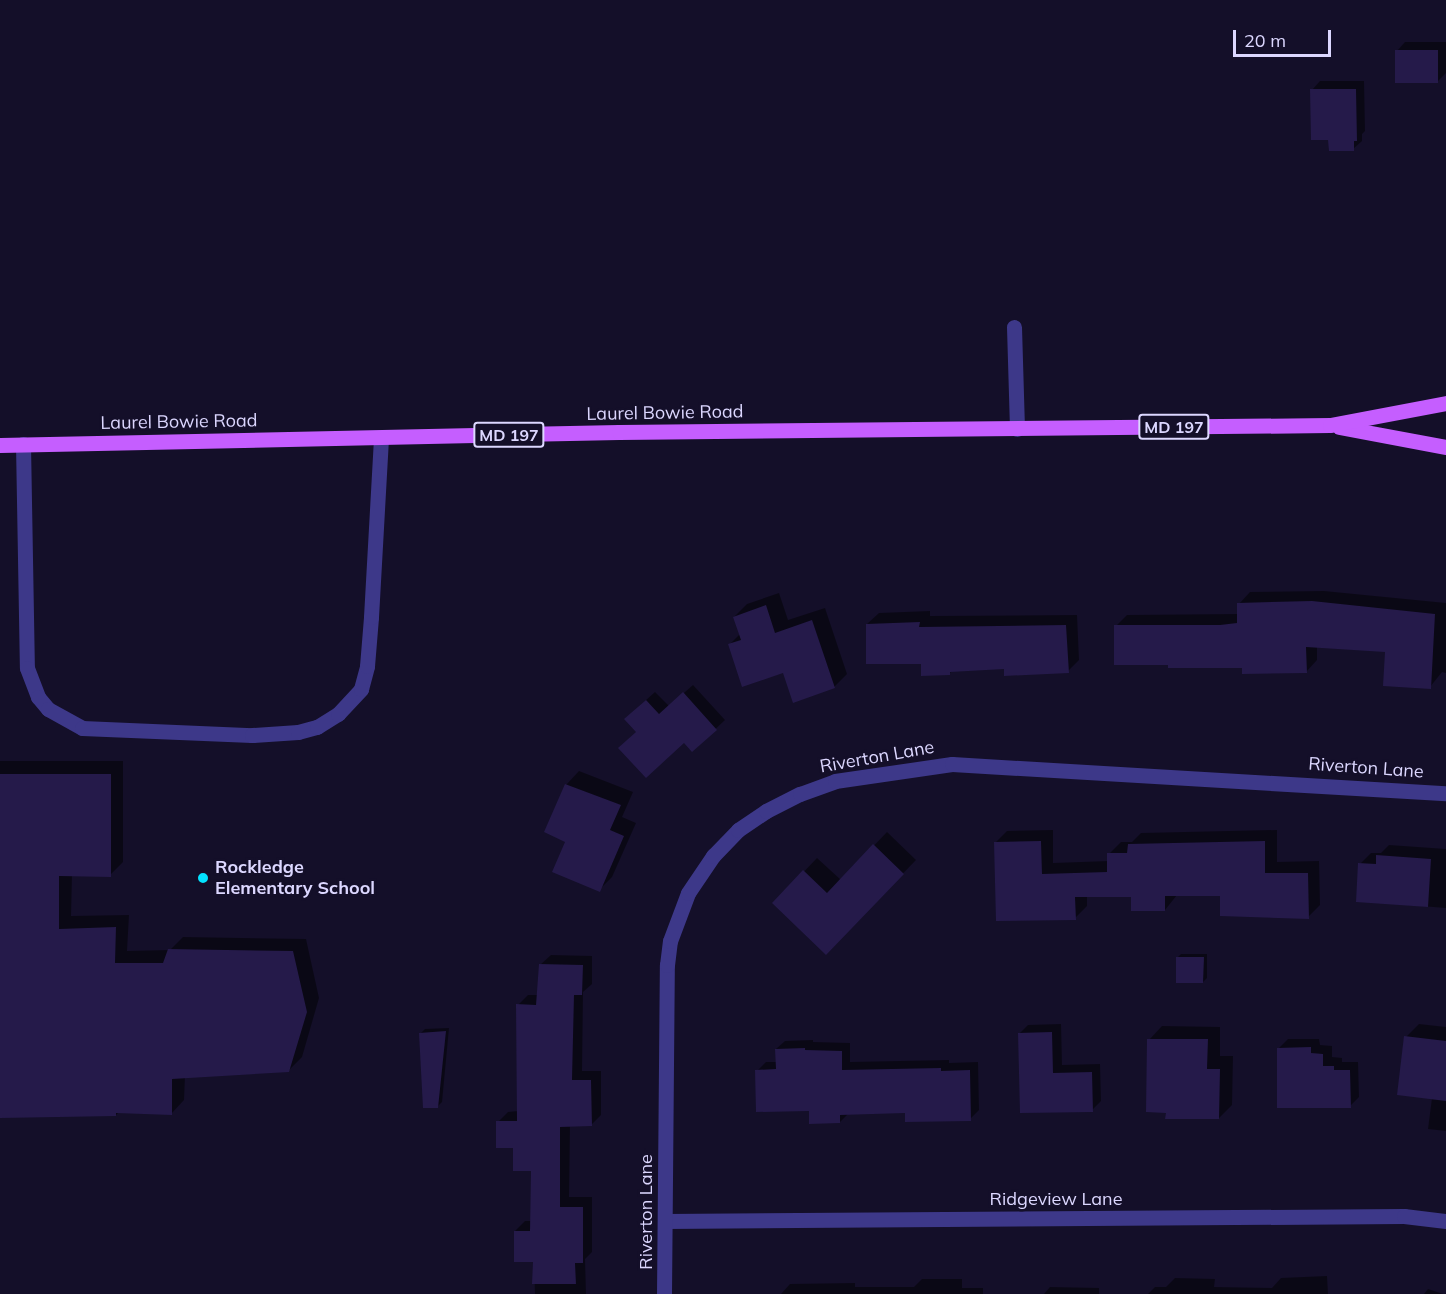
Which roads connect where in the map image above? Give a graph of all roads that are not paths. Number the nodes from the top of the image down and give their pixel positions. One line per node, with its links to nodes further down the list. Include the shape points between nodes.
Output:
1 (1014, 327): 4 (street)
2 (1446, 403): 3 (main road, Laurel Bowie Road / MD 197)
3 (1330, 425): 4 (main road, Laurel Bowie Road / MD 197); 8 (main road, Laurel Bowie Road / MD 197)
4 (1017, 429): 5 (main road, Laurel Bowie Road / MD 197)
5 (381, 438): 6 (main road, Laurel Bowie Road / MD 197); 6 (street, via 371,617 361,689 338,714 317,727 252,735 82,728 48,709 38,697 27,668)
6 (23, 444): 7 (main road, Laurel Bowie Road / MD 197)
7 (0, 445)
8 (1446, 447)
9 (1446, 793): 10 (street, Riverton Lane, via 952,764 835,781 766,811 738,830 713,856 688,893 670,940)
10 (665, 1221): 11 (street, Ridgeview Lane, via 1404,1216); 12 (street, Riverton Lane)
11 (1446, 1221)
12 (664, 1294)

